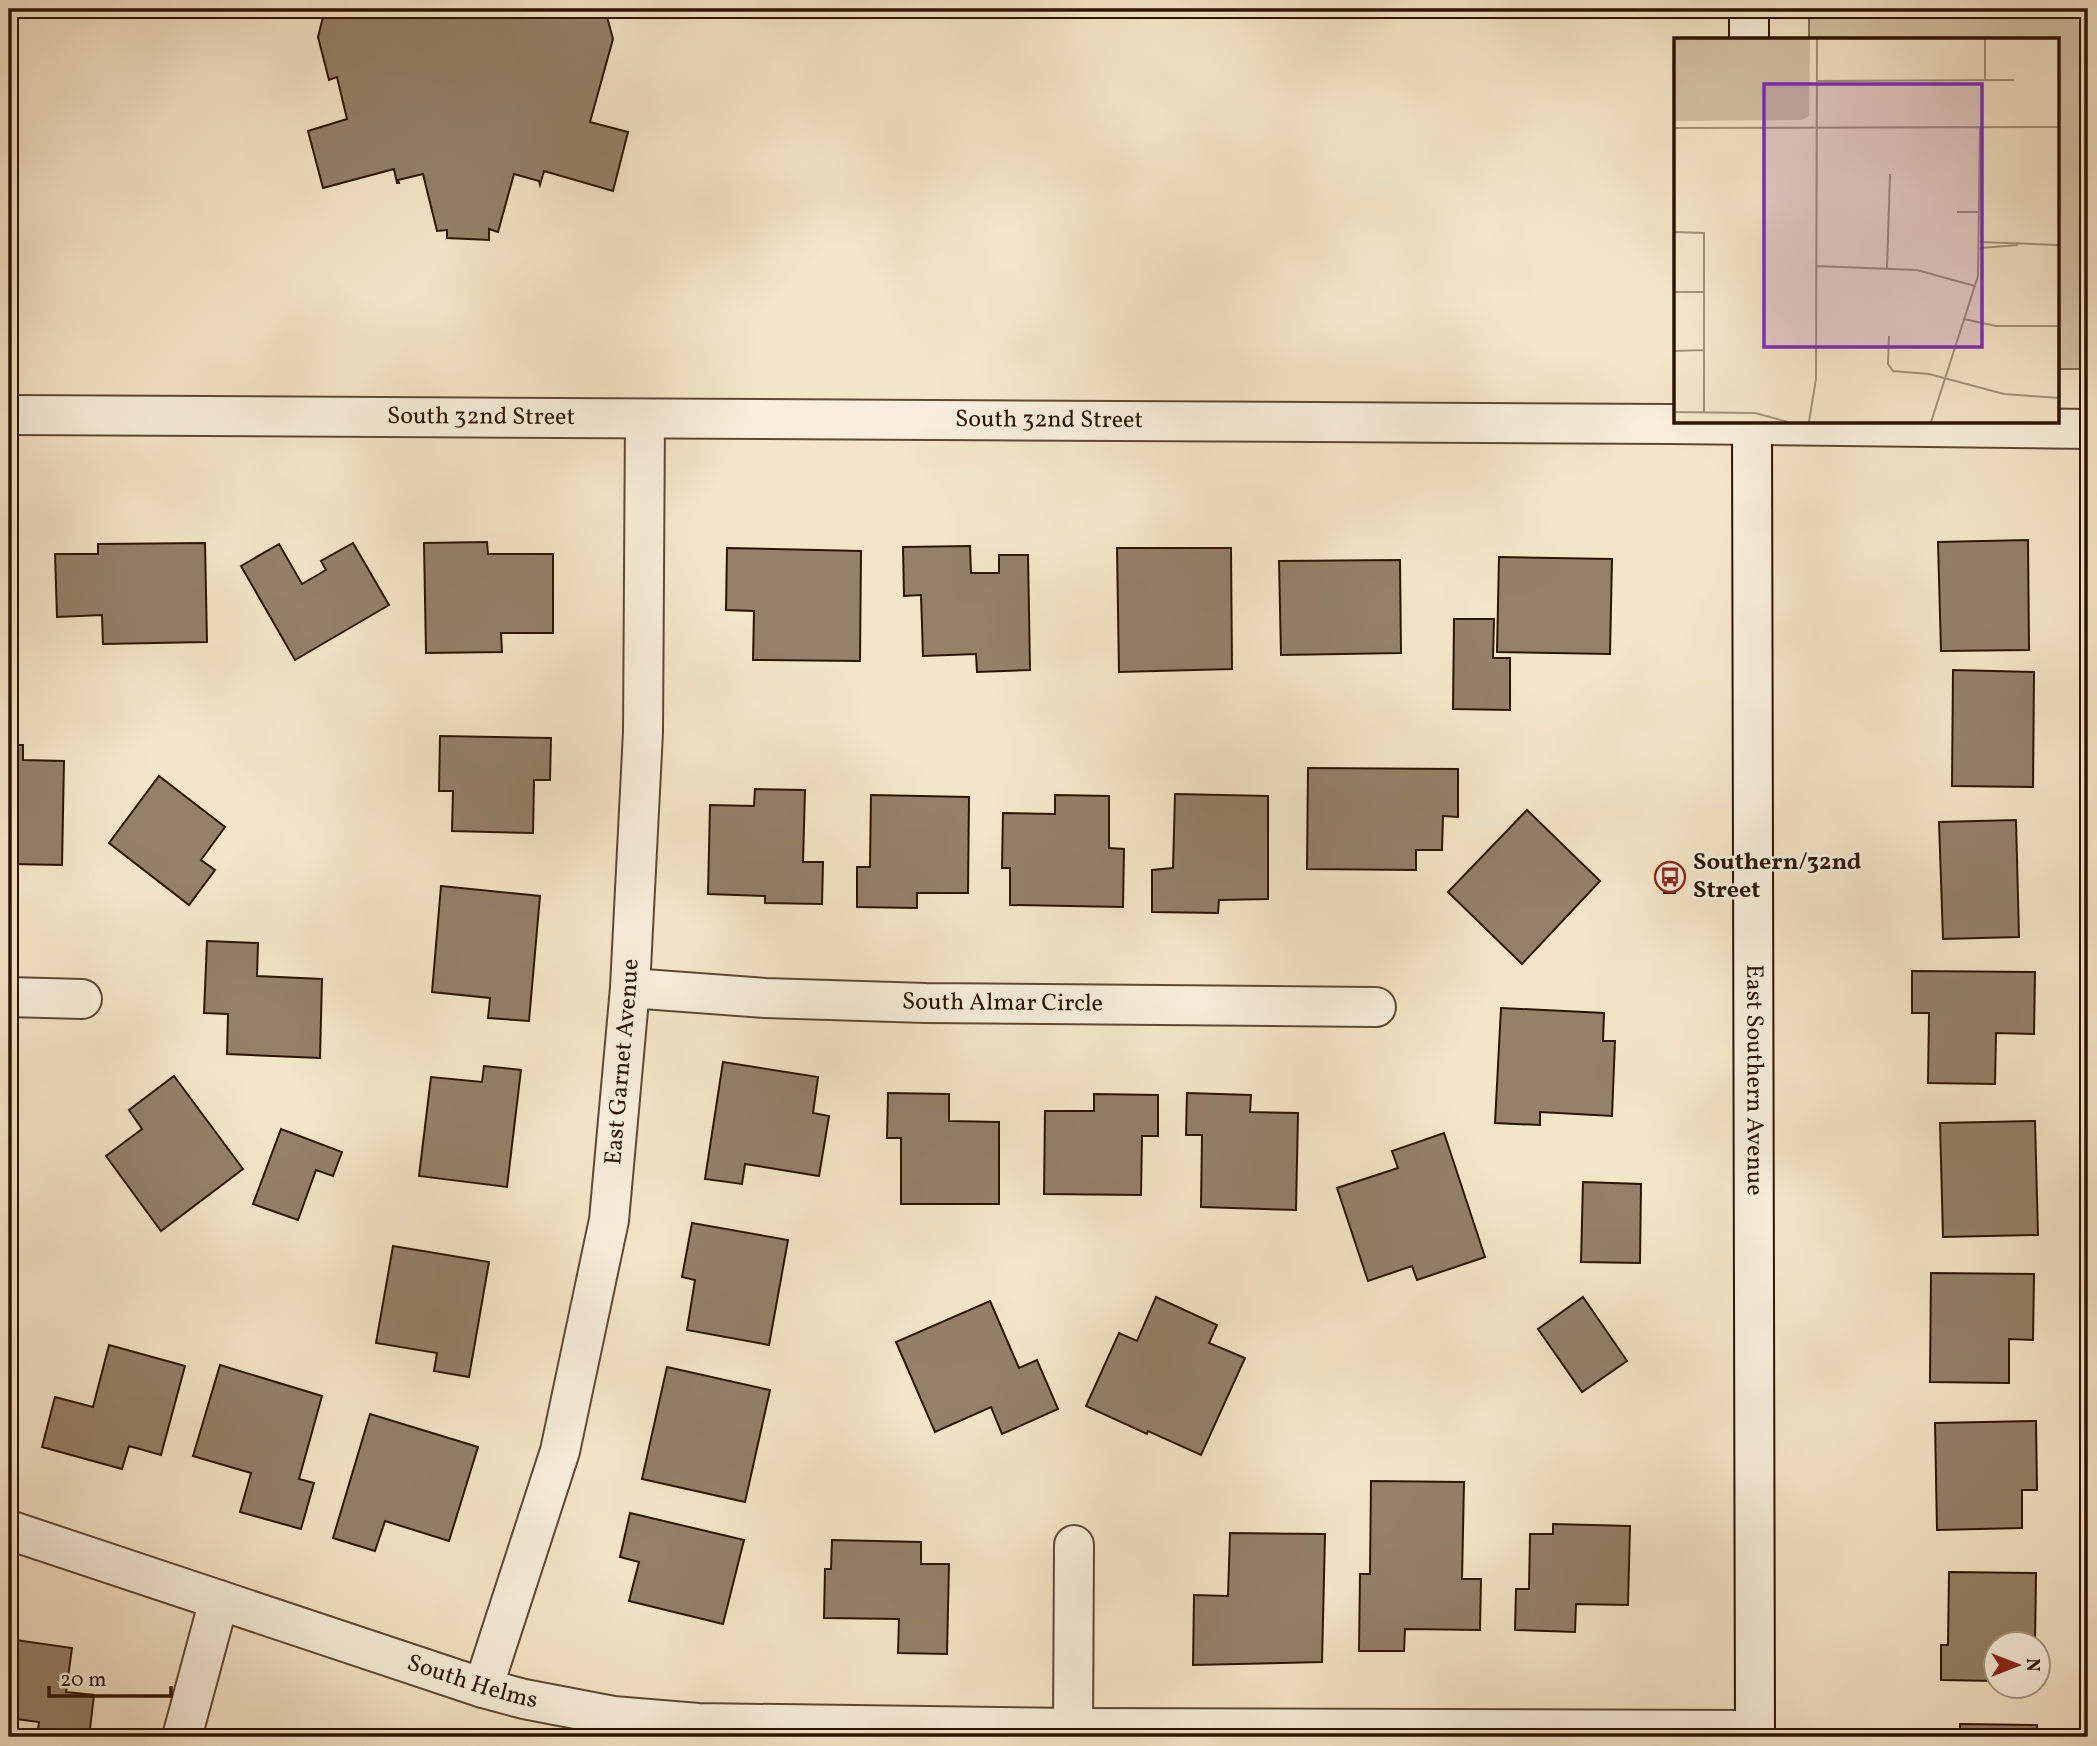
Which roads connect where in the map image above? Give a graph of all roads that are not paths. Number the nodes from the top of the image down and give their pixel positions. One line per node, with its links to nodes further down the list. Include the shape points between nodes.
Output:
1 (1749, 9): 2 (street)
2 (1749, 38)
3 (9, 415): 4 (street, South 32nd Street)
4 (645, 419): 5 (street, South 32nd Street); 8 (street, East Garnet Avenue, via 643,732)
5 (1674, 424)
6 (1752, 424): 7 (street, South 32nd Street); 19 (street, East Southern Avenue)
7 (2088, 429)
8 (630, 988): 11 (street, South Almar Circle, via 913,1003); 15 (street, East Garnet Avenue, via 609,1220 560,1451)
9 (9, 997): 10 (street)
10 (82, 999)
11 (1376, 1007)
12 (9, 1530): 14 (street, South Helms)
13 (1074, 1545): 16 (street)
14 (219, 1600): 15 (street, South Helms); 20 (street)
15 (483, 1688): 17 (street, South Helms, via 567,1709)
16 (1073, 1728): 18 (street, South Helms); 19 (street, South Helms)
17 (790, 1731): 18 (street, South Helms)
18 (836, 1731)
19 (1755, 1734)
20 (182, 1737)

